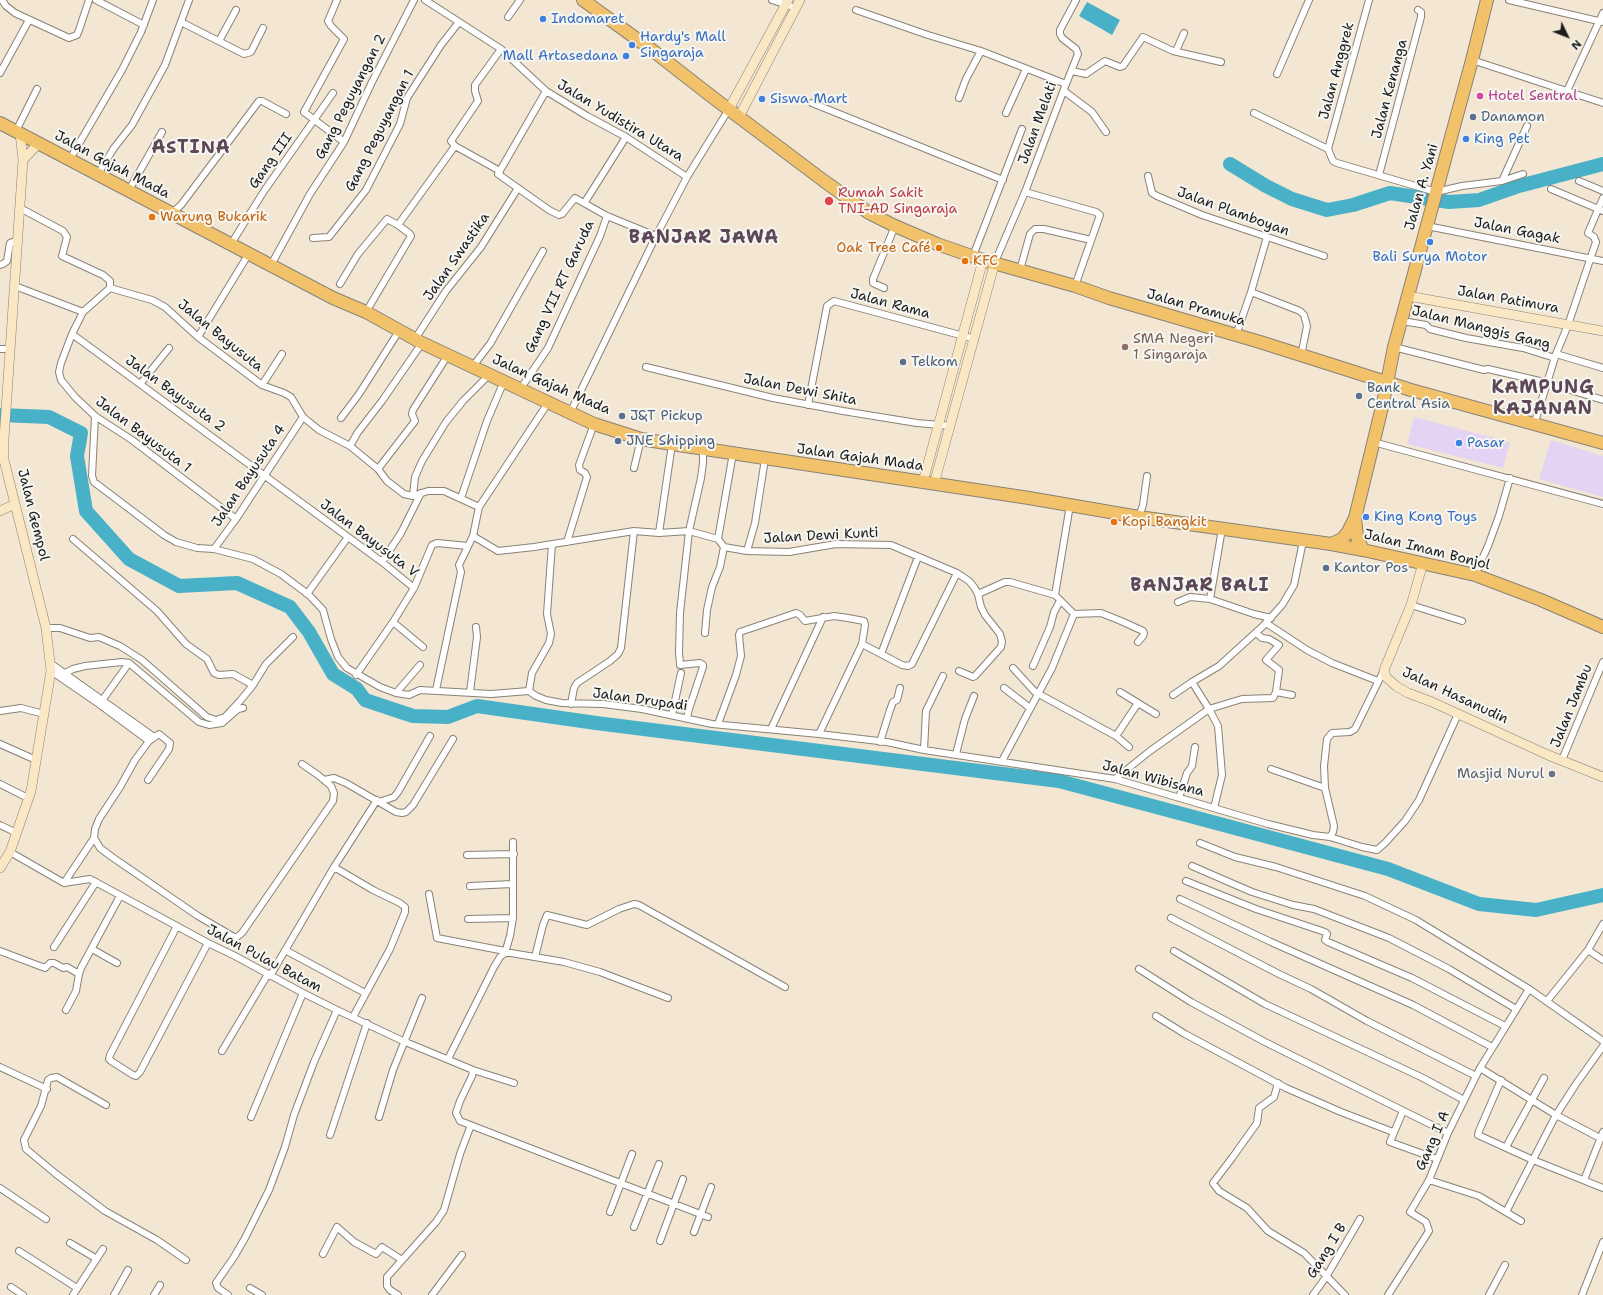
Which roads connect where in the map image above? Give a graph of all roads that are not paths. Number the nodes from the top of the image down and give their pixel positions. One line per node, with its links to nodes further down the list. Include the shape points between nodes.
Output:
1 (2, 0): 24 (street, via 6,6)
2 (89, 0): 24 (street, via 77,35 72,38)
3 (96, 0): 28 (street)
4 (153, 0): 28 (street)
5 (189, 0): 25 (street)
6 (337, 0): 55 (street, via 328,22 344,40 304,110)
7 (414, 0): 63 (street, Gang Peguyangan 2)
8 (425, 0): 26 (street, Jalan Yudistira Utara)
9 (520, 0): 23 (street)
10 (583, 0): 50 (highway, Jalan Pramuka)
11 (772, 0): 17 (street)
12 (1076, 0): 38 (street, Jalan Melati, via 1060,30 1062,38 1076,49 1078,54)
13 (1309, 0): 40 (street)
14 (1369, 0): 66 (street, Jalan Anggrek)
15 (1487, 0): 35 (highway, Jalan A. Yani)
16 (1509, 0): 27 (street)
17 (786, 3): 18 (street); 50 (street)
18 (798, 4): 54 (street)
19 (236, 10): 31 (street)
20 (856, 10): 33 (street)
21 (1418, 10): 72 (street, Jalan Kenanga, via 1421,12 1421,18)
22 (1603, 13): 27 (street)
23 (508, 17)
24 (29, 20): 39 (street)
25 (181, 22): 31 (street); 70 (street, via 165,65 132,125)
26 (459, 22): 32 (street, Jalan Yudistira Utara); 95 (street, Gang Peguyangan 1, via 441,44 407,98 400,124 366,190 329,237)
27 (1601, 22): 45 (street)
28 (144, 25): 67 (street, via 122,70)
29 (262, 28): 31 (street, via 251,52 247,54)
30 (1184, 33): 34 (street)
31 (219, 41)
32 (501, 49): 43 (street, Jalan Yudistira Utara); 65 (street, via 475,85 478,101)
33 (981, 51): 37 (street); 47 (street)
34 (1176, 51): 36 (street); 38 (street, via 1143,37 1120,67 1105,61 1086,74)
35 (1472, 60): 45 (street); 83 (highway, Jalan A. Yani)
36 (1221, 62)
37 (1026, 69): 41 (street); 51 (street)
38 (1072, 71): 41 (street, Jalan Melati)
39 (0, 72)
40 (1277, 74)
41 (1066, 84): 44 (street, Jalan Melati)
42 (37, 89): 59 (street)
43 (546, 91): 62 (street, Jalan Yudistira Utara); 69 (street)
44 (1064, 91): 61 (street, via 1092,112); 82 (street, Jalan Melati)
45 (1567, 91): 49 (street)
46 (333, 93): 55 (street, Gang III)
47 (959, 98)
48 (812, 103): 75 (street)
49 (1603, 103)
50 (729, 110): 54 (highway, Jalan Pramuka); 74 (street)
51 (1006, 113)
52 (286, 114): 88 (street, via 259,101 186,199)
53 (1254, 114): 66 (street)
54 (739, 117): 91 (highway, Jalan Pramuka, via 869,213)
55 (314, 121): 63 (street); 98 (street, Gang III, via 264,191)
56 (0, 123): 59 (highway, Jalan Gajah Mada)
57 (1527, 126): 76 (street)
58 (1022, 129): 75 (street)
59 (18, 132): 64 (highway, Jalan Gajah Mada); 68 (street, Jalan Gempol)
60 (162, 132): 79 (street)
61 (1106, 132)
62 (626, 137): 74 (street, Jalan Yudistira Utara); 85 (street)
63 (344, 142): 106 (street, Gang Peguyangan 2, via 310,194)
64 (38, 143): 67 (highway, Jalan Gajah Mada); 68 (street)
65 (453, 143): 69 (street); 90 (street)
66 (1328, 149): 72 (street, via 1331,158 1337,163)
67 (70, 159): 70 (highway, Jalan Gajah Mada)
68 (23, 160): 86 (street, Jalan Gempol)
69 (499, 173): 78 (street)
70 (98, 174): 79 (highway, Jalan Gajah Mada)
71 (1523, 174): 76 (street)
72 (1379, 175): 83 (street)
73 (1148, 176): 94 (street, Jalan Plamboyan, via 1152,193 1156,196)
74 (687, 177): 93 (street)
75 (1003, 180): 103 (street)
76 (1502, 181): 83 (street)
77 (1579, 181): 81 (street)
78 (518, 188): 85 (street, via 559,214 562,214 575,198); 126 (street, Jalan Swastika, via 481,247 446,291)
79 (129, 190): 88 (highway, Jalan Gajah Mada)
80 (1551, 190): 87 (street)
81 (1603, 191)
82 (1025, 192): 97 (street, via 1098,213 1099,218); 103 (street, Jalan Melati)
83 (1436, 192): 92 (highway, Jalan A. Yani)
84 (1603, 198): 87 (street)
85 (585, 202): 89 (street)
86 (20, 208): 96 (street, Jalan Gempol); 111 (street, via 63,231 67,237 62,256 103,275 110,281)
87 (1600, 210): 102 (street, via 1588,233 1596,242)
88 (172, 213): 98 (highway, Jalan Gajah Mada)
89 (607, 216): 93 (street); 144 (street, Gang VII RT Garuda, via 548,348)
90 (398, 225): 108 (street, via 387,219 358,254); 116 (street, via 411,236)
91 (895, 226): 103 (highway, Jalan Pramuka, via 937,244); 112 (street, via 873,280 873,283)
92 (1426, 226): 102 (street, Jalan Gagak); 114 (highway, Jalan A. Yani)
93 (656, 236): 148 (street)
94 (1267, 237): 101 (street, Jalan Plamboyan); 113 (street)
95 (313, 238)
96 (18, 240): 105 (street, via 10,243 7,260); 109 (street, Jalan Gempol)
97 (1091, 240): 107 (street, via 1035,229 1030,234); 110 (street)
98 (231, 244): 100 (highway, Jalan Gajah Mada)
99 (543, 251): 135 (street, via 490,344)
100 (248, 254): 106 (highway, Jalan Gajah Mada); 124 (street)
101 (1324, 256)
102 (1589, 258): 104 (street, Jalan Gagak); 118 (street)
103 (984, 259): 107 (highway, Jalan Pramuka); 123 (street); 125 (street)
104 (1603, 261)
105 (0, 265)
106 (271, 265): 116 (highway, Jalan Gajah Mada, via 333,298)
107 (1020, 270): 110 (highway, Jalan Pramuka)
108 (340, 284)
109 (15, 286): 115 (street); 128 (street, Jalan Gempol)
110 (1075, 286): 122 (highway, Jalan Pramuka, via 1173,318)
111 (110, 288): 115 (street); 124 (street, Jalan Bayusuta, via 160,303)
112 (884, 288)
113 (1251, 292): 122 (street); 133 (street, via 1287,305 1304,315 1307,326)
114 (1408, 296): 117 (highway, Jalan A. Yani); 118 (street, Jalan Patimura)
115 (83, 312): 121 (street, Jalan Bayusuta 1)
116 (366, 312): 119 (highway, Jalan Gajah Mada)
117 (1402, 321): 127 (highway, Jalan A. Yani); 134 (street, Jalan Manggis Gang, via 1426,325 1430,329 1466,338)
118 (1568, 325): 120 (street, Jalan Patimura); 134 (street)
119 (400, 331): 126 (highway, Jalan Gajah Mada); 151 (street)
120 (1603, 331)
121 (72, 334): 141 (street, Jalan Bayusuta 2); 149 (street, Jalan Bayusuta 1, via 61,363 61,380)
122 (1236, 335): 133 (highway, Jalan Pramuka)
123 (962, 336): 125 (street, Jalan Rama); 147 (street, Jalan Rama, via 834,301 827,306); 153 (street)
124 (198, 337): 143 (street, Jalan Bayusuta)
125 (975, 339): 155 (street)
126 (419, 341): 132 (highway, Jalan Gajah Mada); 160 (street, Jalan Swastika)
127 (1394, 347): 140 (highway, Jalan A. Yani); 142 (street)
128 (10, 348): 130 (street); 173 (street, Jalan Gempol, via 4,460)
129 (169, 348): 141 (street)
130 (0, 349)
131 (282, 354): 143 (street)
132 (448, 355): 135 (highway, Jalan Gajah Mada); 165 (street, via 413,410 415,421)
133 (1301, 356): 140 (highway, Jalan Pramuka)
134 (1556, 356): 137 (street, Jalan Manggis Gang); 142 (street)
135 (473, 366): 138 (highway, Jalan Gajah Mada)
136 (646, 367): 147 (street, Jalan Dewi Shita)
137 (1603, 368)
138 (489, 375): 139 (highway, Jalan Gajah Mada); 171 (street, via 462,401 446,422 422,461 415,477)
139 (504, 381): 144 (highway, Jalan Gajah Mada); 172 (street, via 487,421)
140 (1388, 382): 154 (highway, Jalan Pramuka); 157 (highway, Jalan A. Yani)
141 (141, 383): 166 (street, Jalan Bayusuta 2)
142 (1547, 383): 145 (street); 154 (street)
143 (262, 385): 150 (street, Jalan Bayusuta, via 288,395)
144 (521, 388): 146 (highway, Jalan Gajah Mada)
145 (1603, 400)
146 (548, 403): 148 (highway, Jalan Gajah Mada); 176 (street)
147 (808, 405): 153 (street, Jalan Dewi Shita, via 917,423)
148 (570, 413): 152 (highway, Jalan Gajah Mada)
149 (95, 416): 180 (street, Jalan Bayusuta 1, via 132,440); 195 (street, via 92,476 94,482 176,542 197,548)
150 (303, 417): 160 (street, Jalan Bayusuta, via 320,430); 166 (street, Jalan Bayusuta 4)
151 (342, 418)
152 (594, 424): 156 (highway, Jalan Gajah Mada); 190 (street, via 579,465 587,478)
153 (938, 424): 155 (street, Jalan Dewi Shita); 169 (street)
154 (1534, 425): 158 (highway, Jalan Pramuka)
155 (951, 426): 169 (street)
156 (641, 439): 159 (highway, Jalan Gajah Mada); 164 (street)
157 (1373, 442): 168 (street); 179 (highway, Jalan A. Yani)
158 (1603, 443)
159 (672, 444): 161 (highway, Jalan Gajah Mada); 184 (street)
160 (350, 446): 165 (street, Jalan Bayusuta)
161 (703, 449): 162 (highway, Jalan Gajah Mada); 183 (street, via 701,478)
162 (733, 453): 163 (highway, Jalan Gajah Mada); 188 (street)
163 (765, 459): 169 (highway, Jalan Gajah Mada); 197 (street, via 755,523)
164 (634, 468)
165 (378, 469): 171 (street, Jalan Bayusuta, via 404,494)
166 (264, 475): 180 (street, Jalan Bayusuta 4); 186 (street, Jalan Bayusuta V)
167 (1147, 476): 178 (street)
168 (1510, 478): 174 (street); 202 (street, via 1499,516)
169 (929, 483): 175 (highway, Jalan Gajah Mada)
170 (421, 493): 171 (street); 172 (street, via 444,491); 199 (street, via 402,533)
171 (413, 496)
172 (461, 498): 176 (street)
173 (15, 504): 177 (street); 219 (street, Jalan Gempol)
174 (1603, 504)
175 (1070, 505): 178 (highway, Jalan Gajah Mada); 206 (street)
176 (479, 507): 185 (street)
177 (0, 511)
178 (1139, 517): 181 (highway, Jalan Gajah Mada)
179 (1355, 518): 192 (highway, via 1344,536); 196 (highway, via 1357,537)
180 (236, 520): 195 (street, Jalan Bayusuta 4)
181 (1222, 528): 189 (highway, Jalan Gajah Mada); 207 (street)
182 (634, 531): 184 (street); 190 (street); 256 (street, via 621,648 610,661 577,683)
183 (689, 531): 184 (street); 188 (street); 265 (street, via 680,613 680,665 704,665)
184 (659, 533)
185 (473, 536): 191 (street, via 498,551); 193 (street)
186 (348, 537): 199 (street, Jalan Bayusuta V); 204 (street)
187 (72, 539): 241 (street, via 157,612 190,647 207,659 214,673 233,674)
188 (718, 539): 194 (street)
189 (1303, 541): 192 (highway, Jalan Gajah Mada); 213 (street, via 1294,585)
190 (567, 542): 191 (street)
191 (552, 544): 245 (street, via 546,614 551,634 532,673)
192 (1331, 544): 196 (highway, Jalan Imam Bonjol)
193 (468, 546): 203 (street, via 437,543 432,545); 244 (street, via 459,565 461,572)
194 (724, 547): 197 (street, Jalan Dewi Kunti); 220 (street, via 712,587)
195 (214, 549): 204 (street, via 253,559 281,574)
196 (1363, 550): 200 (highway, Jalan Imam Bonjol)
197 (747, 551): 198 (street, Jalan Dewi Kunti, via 789,552 836,544 888,544)
198 (918, 557): 201 (street, Jalan Dewi Kunti); 226 (street)
199 (382, 562): 203 (street, Jalan Bayusuta V)
200 (1423, 563): 202 (highway, Jalan Imam Bonjol); 210 (street, Jalan Hasanudin)
201 (957, 573): 205 (street, Jalan Dewi Kunti, via 974,587); 226 (street, via 912,664 905,666)
202 (1475, 575): 218 (highway, Jalan Imam Bonjol)
203 (414, 588): 215 (street, Jalan Bayusuta V)
204 (307, 594): 237 (street, via 323,610 338,657)
205 (978, 594): 206 (street, via 1010,582); 234 (street, via 985,615 1000,634 1002,646 974,678)
206 (1055, 595): 208 (street)
207 (1210, 599): 209 (street, via 1190,597); 213 (street)
208 (1060, 601): 211 (street); 230 (street)
209 (1178, 602)
210 (1411, 605): 214 (street); 233 (street, Jalan Hasanudin)
211 (1074, 614): 223 (street, via 1101,613 1121,621 1143,631 1144,634); 249 (street)
212 (823, 617): 224 (street, via 834,616 864,621); 266 (street, via 805,621 796,613 740,632 741,656); 267 (street)
213 (1271, 618): 216 (street)
214 (1462, 621)
215 (393, 622): 225 (street); 237 (street, Jalan Bayusuta V)
216 (1266, 623): 221 (street); 239 (street, via 1332,663)
217 (476, 627): 246 (street)
218 (1603, 627)
219 (46, 628): 231 (street, Jalan Gempol); 241 (street, via 60,628 90,638 99,636 120,646 142,660 211,720 225,717)
220 (704, 633)
221 (1256, 633): 240 (street, via 1219,666); 248 (street, via 1279,645 1266,660 1279,670)
222 (293, 638): 241 (street, via 266,664)
223 (1138, 642)
224 (862, 644): 226 (street); 268 (street)
225 (423, 647)
226 (881, 654)
227 (1603, 662): 280 (street, Jalan Jambu)
228 (129, 663): 235 (street, via 85,666); 254 (street); 257 (street, via 202,724 218,725 227,720 238,708)
229 (420, 665): 250 (street)
230 (1033, 666)
231 (50, 667): 235 (street); 254 (street); 261 (street, Jalan Gempol)
232 (1013, 668): 249 (street)
233 (1384, 670): 239 (street); 263 (street, Jalan Hasanudin, via 1386,677 1396,686)
234 (960, 671)
235 (65, 673): 254 (street)
236 (681, 673): 264 (street)
237 (356, 675): 250 (street)
238 (943, 676): 277 (street, via 926,711)
239 (1378, 681): 289 (street, via 1355,729 1350,732 1332,733 1327,739)
240 (1192, 682): 251 (street); 259 (street)
241 (253, 685)
242 (900, 688): 273 (street)
243 (1004, 688): 258 (street)
244 (436, 690): 246 (street); 250 (street, via 420,690 409,695)
245 (529, 691): 246 (street, via 491,694); 256 (street, Jalan Drupadi, via 546,700)
246 (470, 692)
247 (1120, 692): 255 (street)
248 (1276, 692): 252 (street); 259 (street, via 1273,698 1242,699)
249 (1039, 693): 258 (street); 270 (street)
250 (396, 694)
251 (1173, 695)
252 (1292, 695)
253 (974, 696): 278 (street)
254 (101, 702): 271 (street)
255 (1138, 703): 262 (street); 270 (street)
256 (572, 704): 264 (street, Jalan Drupadi, via 603,704)
257 (243, 708)
258 (1030, 708): 281 (street)
259 (1209, 709): 285 (street); 293 (street, via 1218,726 1222,775)
260 (0, 711): 261 (street, via 21,708)
261 (44, 714): 279 (street, Jalan Gempol)
262 (1156, 714)
263 (1458, 714): 280 (street, Jalan Hasanudin); 296 (street, Jalan Wibisana, via 1419,800 1405,821 1381,848 1362,848)
264 (672, 715): 265 (street, Jalan Drupadi)
265 (687, 718): 266 (street, Jalan Drupadi)
266 (718, 724): 267 (street, Jalan Drupadi)
267 (771, 729): 268 (street, Jalan Drupadi)
268 (819, 734): 273 (street, Jalan Drupadi)
269 (430, 736): 292 (street, via 398,792 394,797)
270 (1116, 736): 275 (street)
271 (152, 739): 286 (street, via 159,734 170,743 170,746); 297 (street, via 135,760 99,819)
272 (452, 739): 292 (street, via 413,805 406,812 396,812)
273 (880, 742): 277 (street, Jalan Drupadi)
274 (0, 744): 279 (street)
275 (1129, 747)
276 (1196, 747): 291 (street, via 1192,766)
277 (924, 750): 278 (street, Jalan Wibisana)
278 (956, 754): 281 (street, Jalan Wibisana)
279 (36, 760): 290 (street, Jalan Gempol)
280 (1562, 760): 284 (street, Jalan Hasanudin)
281 (1002, 761): 285 (street, Jalan Wibisana)
282 (302, 764): 287 (street)
283 (1271, 769): 289 (street)
284 (1603, 777)
285 (1114, 779): 291 (street, Jalan Wibisana)
286 (148, 780)
287 (324, 780): 292 (street, via 338,780); 297 (street, via 334,793 332,801 242,933 234,937 112,857 100,848)
288 (0, 784): 290 (street)
289 (1325, 788): 296 (street, via 1334,826)
290 (28, 798): 295 (street, Jalan Gempol)
291 (1179, 798): 293 (street, Jalan Wibisana)
292 (378, 801): 304 (street)
293 (1214, 808): 296 (street, Jalan Wibisana, via 1268,824)
294 (0, 825): 295 (street)
295 (17, 833): 300 (street, Jalan Gempol)
296 (1330, 837)
297 (94, 838): 308 (street)
298 (513, 842): 302 (street)
299 (1200, 843): 334 (street, via 1235,857 1276,867 1365,896 1416,920)
300 (10, 852): 305 (street, Jalan Gempol); 308 (street)
301 (467, 854): 302 (street)
302 (514, 854): 309 (street)
303 (1192, 866): 340 (street, via 1252,892 1314,909 1389,938)
304 (334, 867): 322 (street); 336 (street, via 405,907 390,949)
305 (0, 868)
306 (1186, 881): 346 (street, via 1256,909 1325,932 1325,940 1328,942 1412,978)
307 (96, 882): 308 (street, Jalan Pulau Batam, via 87,878); 312 (street, Jalan Pulau Batam); 320 (street)
308 (64, 883)
309 (512, 884): 310 (street); 314 (street)
310 (470, 886)
311 (429, 894): 326 (street, via 437,938)
312 (120, 896): 318 (street, Jalan Pulau Batam); 321 (street)
313 (1180, 899): 350 (street, via 1413,1005)
314 (512, 918): 316 (street); 326 (street)
315 (1171, 918): 356 (street)
316 (468, 919)
317 (1603, 924): 323 (street)
318 (177, 926): 319 (street, Jalan Pulau Batam); 319 (street, via 110,1055 111,1061 134,1075 140,1072)
319 (208, 943): 332 (street, Jalan Pulau Batam)
320 (54, 947)
321 (92, 949): 329 (street); 331 (street)
322 (285, 950): 332 (street); 336 (street)
323 (1588, 950): 328 (street); 339 (street)
324 (0, 951): 331 (street, via 45,968 54,963)
325 (1174, 951): 363 (street, via 1265,1004 1421,1077)
326 (505, 952): 327 (street); 352 (street, via 494,967)
327 (535, 957): 333 (street, via 547,916 587,925 634,904); 338 (street, via 600,972)
328 (1603, 960)
329 (117, 963)
330 (1139, 969): 365 (street, via 1191,1002 1265,1042)
331 (78, 974): 341 (street, via 76,991)
332 (269, 975): 335 (street, Jalan Pulau Batam); 351 (street)
333 (785, 986)
334 (1529, 989): 339 (street); 340 (street, Gang I A)
335 (303, 993): 342 (street, Jalan Pulau Batam); 367 (street)
336 (365, 994): 344 (street)
337 (422, 998): 347 (street)
338 (668, 998)
339 (1546, 1001): 348 (street)
340 (1516, 1008): 346 (street, Gang I A)
341 (66, 1010)
342 (337, 1010): 344 (street, Jalan Pulau Batam); 418 (street, via 314,1062 269,1190 246,1238 216,1283 218,1288)
343 (1156, 1016): 360 (street)
344 (353, 1017): 345 (street, Jalan Pulau Batam)
345 (367, 1023): 347 (street, Jalan Pulau Batam); 373 (street)
346 (1505, 1026): 350 (street, Gang I A)
347 (403, 1041): 352 (street, Jalan Pulau Batam); 368 (street)
348 (1603, 1041)
349 (1603, 1046): 366 (street)
350 (1492, 1047): 354 (street, Gang I A)
351 (222, 1051)
352 (448, 1059): 355 (street, Jalan Pulau Batam)
353 (0, 1067): 361 (street)
354 (1480, 1068): 356 (street, Gang I A); 358 (street)
355 (473, 1070): 359 (street, Jalan Pulau Batam); 369 (street, via 456,1113 460,1121)
356 (1476, 1076): 363 (street, Gang I A)
357 (1544, 1078): 362 (street)
358 (1501, 1080): 362 (street); 375 (street, via 1478,1134)
359 (514, 1083)
360 (1278, 1083): 370 (street, via 1341,1112); 409 (street, via 1274,1097 1259,1108 1257,1123 1213,1183 1219,1191 1247,1208 1268,1231 1304,1253)
361 (47, 1089): 364 (street, via 48,1080 57,1077); 405 (street, via 24,1140 26,1149 105,1211 157,1240)
362 (1531, 1099): 366 (street); 375 (street)
363 (1464, 1100): 372 (street, Gang I A)
364 (106, 1104)
365 (1403, 1111): 370 (street); 372 (street)
366 (1556, 1115): 374 (street); 378 (street)
367 (251, 1116)
368 (378, 1117)
369 (471, 1125): 383 (street); 406 (street, via 444,1210)
370 (1394, 1132): 377 (street, via 1390,1142)
371 (1603, 1132): 374 (street)
372 (1448, 1133): 377 (street, Gang I A)
373 (330, 1135)
374 (1600, 1138): 382 (street)
375 (1506, 1147): 378 (street)
376 (632, 1154): 383 (street)
377 (1437, 1159): 381 (street, Gang I A)
378 (1533, 1160): 382 (street); 390 (street)
379 (659, 1164): 387 (street)
380 (683, 1179): 388 (street)
381 (1429, 1180): 390 (street, via 1480,1196); 424 (street, Gang I A, via 1410,1212 1426,1222 1428,1235)
382 (1584, 1180): 385 (street)
383 (621, 1183): 387 (street); 389 (street)
384 (711, 1187): 391 (street)
385 (1603, 1188)
386 (1, 1191): 392 (street)
387 (647, 1193): 388 (street); 395 (street)
388 (674, 1204): 391 (street); 397 (street)
389 (610, 1212)
390 (1506, 1212): 394 (street)
391 (704, 1215): 396 (street)
392 (46, 1219)
393 (1360, 1219): 409 (street, Gang I B)
394 (1521, 1221)
395 (634, 1227)
396 (694, 1232)
397 (660, 1241)
398 (70, 1242): 404 (street)
399 (1603, 1242): 426 (street)
400 (103, 1249): 404 (street)
401 (19, 1251): 412 (street)
402 (323, 1254): 406 (street, via 338,1227 354,1242 376,1254 382,1246)
403 (462, 1255): 421 (street)
404 (97, 1259): 412 (street)
405 (186, 1260)
406 (402, 1260): 420 (street, via 386,1280 390,1290)
407 (1505, 1265): 425 (street)
408 (128, 1270): 416 (street)
409 (1326, 1277): 422 (street, Gang I B); 423 (street)
410 (160, 1286): 417 (street)
411 (10, 1287): 414 (street)
412 (77, 1288): 415 (street)
413 (250, 1288): 419 (street)
414 (23, 1295)
415 (73, 1295)
416 (114, 1295)
417 (154, 1295)
418 (228, 1295)
419 (262, 1295)
420 (398, 1295)
421 (432, 1295)
422 (1313, 1295)
423 (1345, 1295)
424 (1388, 1295)
425 (1490, 1295)
426 (1582, 1295)

